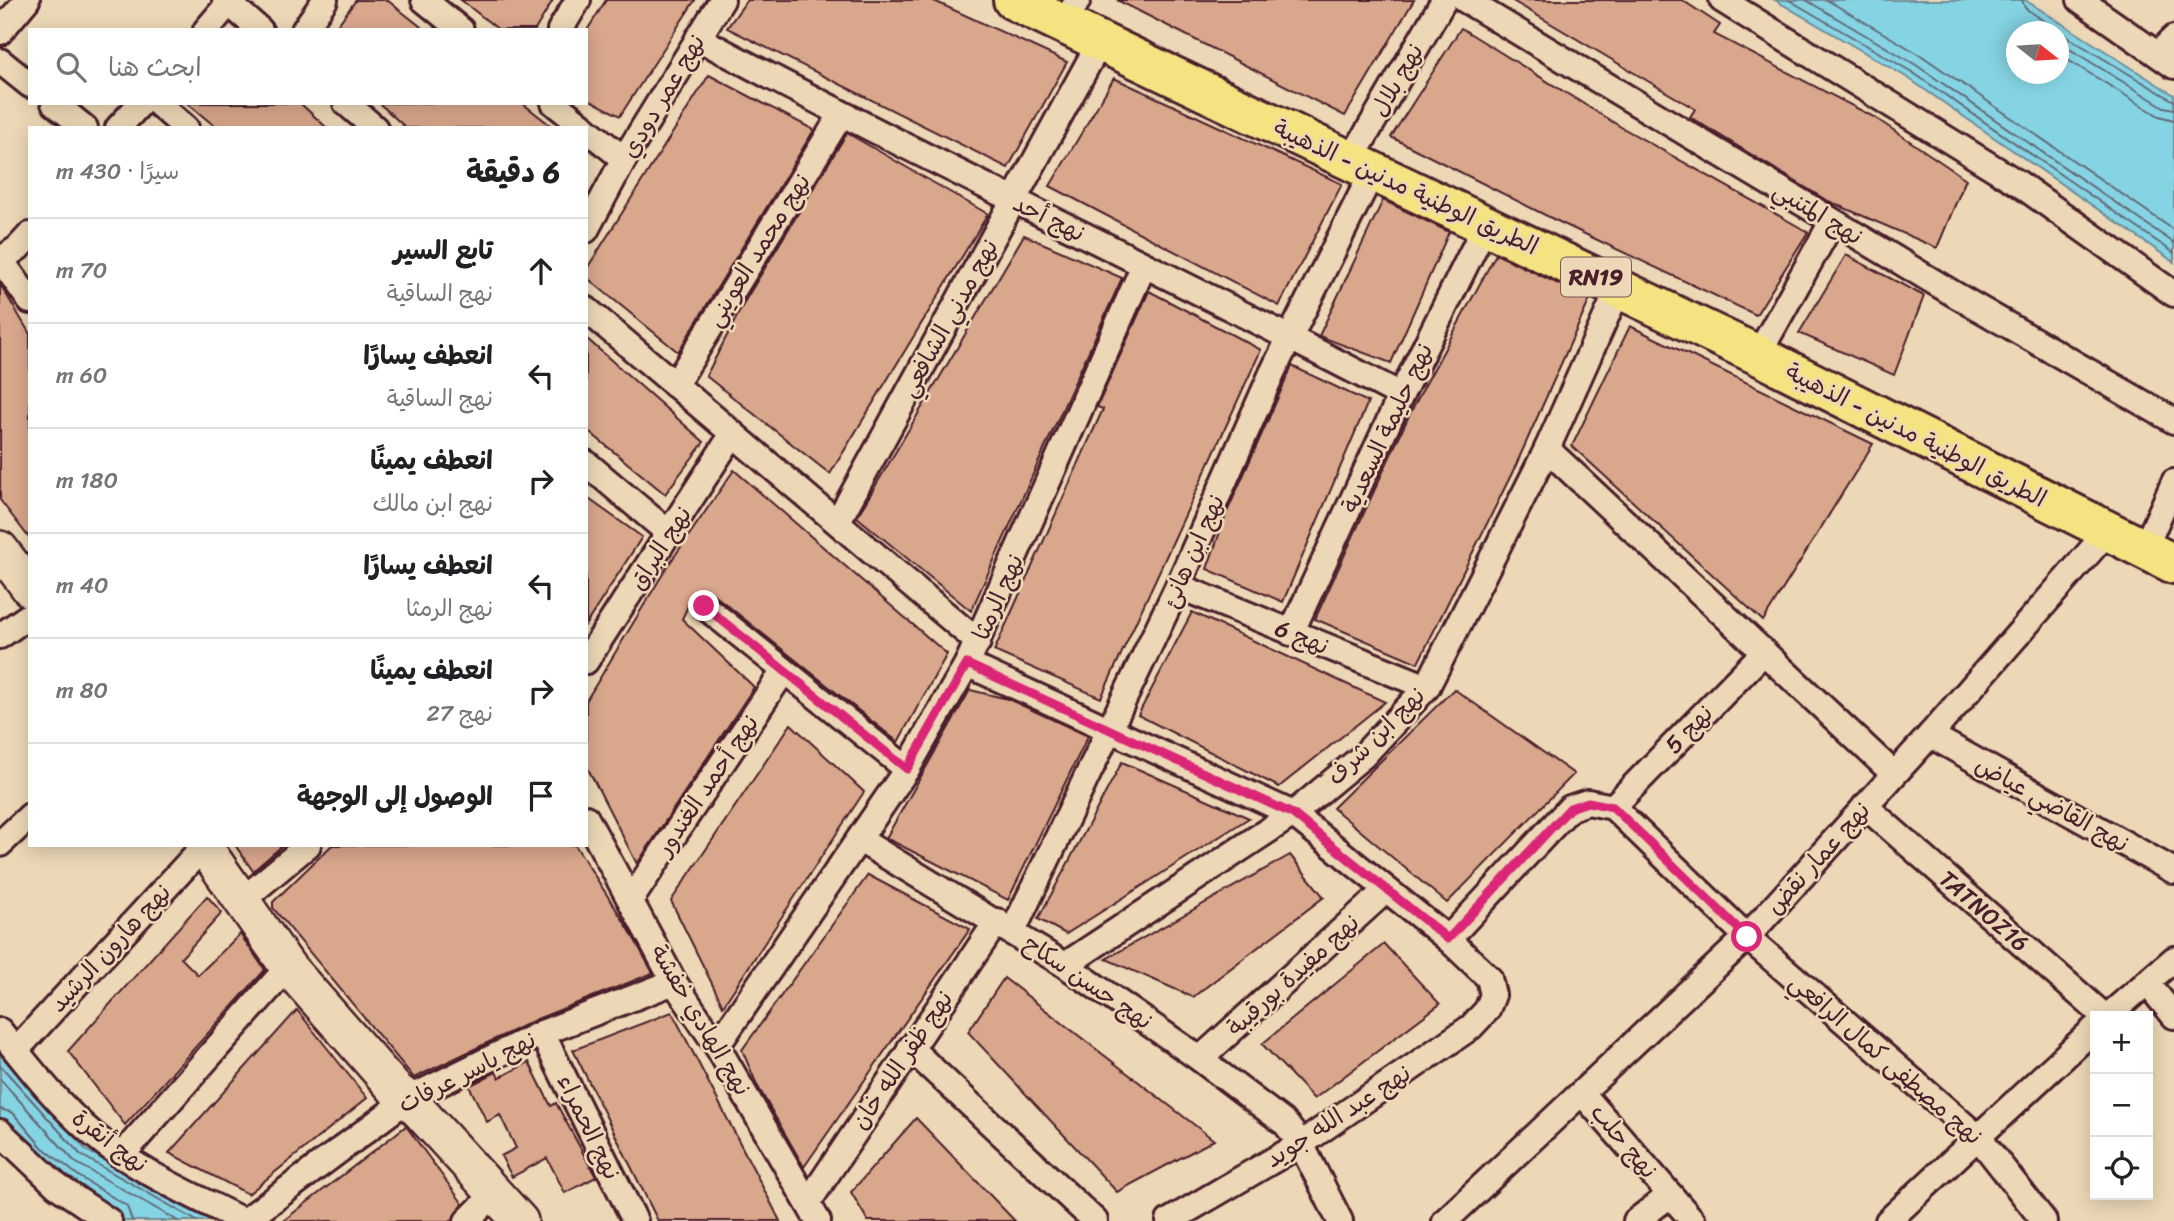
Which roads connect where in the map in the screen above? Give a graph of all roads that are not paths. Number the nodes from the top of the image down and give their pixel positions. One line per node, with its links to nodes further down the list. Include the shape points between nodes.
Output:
1 (27, 0): 18 (street)
2 (325, 0): 15 (street)
3 (424, 0): 16 (street)
4 (578, 0): 17 (street)
5 (722, 0): 19 (street, نهج عمر دودي)
6 (1013, 0): 12 (main road, الطريق الوطنية مدنين - الذهيبة / RN19)
7 (1444, 0): 37 (street, نهج بلال)
8 (1465, 0): 39 (street, نهج المتنبي)
9 (1723, 0): 46 (street, via 2018,183)
10 (2080, 0): 21 (street)
11 (227, 2): 13 (street); 14 (street)
12 (1070, 12): 20 (main road, الطريق الوطنية مدنين - الذهيبة / RN19)
13 (208, 28)
14 (258, 28)
15 (305, 28)
16 (459, 28)
17 (561, 28)
18 (0, 33)
19 (698, 38): 29 (street, نهج أحد); 36 (street, نهج عمر دودي)
20 (1100, 42): 37 (main road, الطريق الوطنية مدنين - الذهيبة / RN19); 38 (street, نهج مدني الشافعي)
21 (2169, 53)
22 (0, 61): 23 (street)
23 (28, 83)
24 (56, 105): 30 (street)
25 (139, 105): 31 (street)
26 (159, 105): 32 (street)
27 (348, 105): 33 (street)
28 (556, 105): 34 (street)
29 (841, 115): 38 (street, نهج أحد); 51 (street, نهج محمد العويني)
30 (83, 126)
31 (120, 126)
32 (184, 126)
33 (373, 126)
34 (583, 126)
35 (588, 130): 36 (street)
36 (624, 159): 41 (street, نهج عمر دودي)
37 (1362, 166): 40 (main road, الطريق الوطنية مدنين - الذهيبة / RN19); 49 (street, نهج ابن هانئ)
38 (1013, 200): 44 (street, نهج أحد); 58 (street, نهج مدني الشافعي)
39 (1832, 222): 50 (street); 53 (street, نهج المتنبي)
40 (1486, 224): 45 (main road, الطريق الوطنية مدنين - الذهيبة / RN19); 52 (street, نهج حليمة السعدية)
41 (588, 226)
42 (28, 237): 43 (street)
43 (0, 260): 47 (street)
44 (1144, 265): 49 (street, نهج أحد); 70 (street, نهج الرمثا)
45 (1619, 288): 50 (main road, الطريق الوطنية مدنين - الذهيبة / RN19); 55 (street, نهج ابن شرف)
46 (2174, 294)
47 (28, 298)
48 (588, 311): 51 (street)
49 (1290, 338): 52 (street, نهج أحد); 64 (street, نهج ابن هانئ)
50 (1758, 355): 59 (main road, الطريق الوطنية مدنين - الذهيبة / RN19)
51 (675, 385): 54 (street)
52 (1401, 396): 67 (street, نهج حليمة السعدية)
53 (2174, 421)
54 (732, 435): 58 (street); 60 (street, نهج البراق)
55 (1547, 449): 69 (street); 73 (street, نهج ابن شرف)
56 (588, 465): 60 (street)
57 (2174, 482): 62 (street)
58 (838, 521): 70 (street)
59 (2108, 531): 62 (main road, الطريق الوطنية مدنين - الذهيبة / RN19); 75 (street, نهج عمار نقض)
60 (670, 534): 71 (street, نهج البراق)
61 (0, 549): 63 (main road)
62 (2159, 557)
63 (28, 586)
64 (1178, 586): 67 (street, نهج 6); 74 (street, نهج ابن هانئ)
65 (704, 606): 72 (street)
66 (28, 616): 68 (street)
67 (1291, 632): 73 (street, نهج 6)
68 (0, 636)
69 (1764, 652): 77 (street); 79 (street, نهج 5)
70 (972, 653): 74 (street); 76 (street, نهج الرمثا)
71 (588, 658)
72 (783, 672): 76 (street); 90 (street, نهج أحمد الغندور)
73 (1427, 687): 80 (street, نهج ابن شرف, via 1363,756)
74 (1111, 729): 80 (street); 92 (street, نهج ابن هانئ)
75 (1930, 735): 77 (street, نهج عمار نقض); 88 (street, نهج القاضي عياض)
76 (907, 769): 83 (street, نهج الرمثا)
77 (1894, 774): 78 (street, نهج عمار نقض)
78 (1865, 806): 93 (street, نهج عمار نقض); 100 (street, TATNOZ16)
79 (1613, 807): 93 (street, نهج مصطفى كمال الرافعي); 94 (street, via 1588,802 1570,808)
80 (1293, 814): 89 (street); 96 (street, نهج ابن شرف)
81 (28, 818): 84 (street)
82 (588, 821): 90 (street, نهج الهادي خفشة)
83 (860, 840): 92 (street, نهج حسن سكاح); 106 (street, نهج الرمثا)
84 (0, 844)
85 (202, 847): 108 (street, نهج هارون الرشيد)
86 (204, 847): 91 (main road)
87 (306, 847): 91 (street)
88 (2174, 872)
89 (1385, 891): 94 (street); 109 (street, نهج مفيدة بورقيبة)
90 (632, 898): 98 (street, نهج الهادي خفشة)
91 (240, 902): 97 (main road)
92 (1004, 926): 96 (street, نهج حسن سكاح); 107 (street, نهج ظفر الله خان)
93 (1747, 937): 110 (street, نهج عمار نقض); 113 (street, نهج مصطفى كمال الرافعي)
94 (1448, 939): 114 (street, نهج عبد الله جويد, via 1489,978 1493,995 1488,1010 1471,1027)
95 (2174, 959): 99 (street)
96 (1065, 965): 109 (street, نهج حسن سكاح)
97 (288, 967): 111 (main road); 115 (street)
98 (674, 982): 104 (street, نهج ياسر عرفات); 106 (street, نهج الهادي خفشة)
99 (2147, 983): 101 (street); 102 (street)
100 (2100, 1011)
101 (2112, 1011)
102 (2174, 1016)
103 (0, 1031): 108 (street, نهج أنقرة)
104 (542, 1033): 111 (street, نهج ياسر عرفات); 123 (street, نهج الحمراء)
105 (2090, 1033): 113 (street)
106 (717, 1046): 118 (street, نهج الهادي خفشة)
107 (911, 1048): 118 (street, نهج ظفر الله خان); 124 (street)
108 (16, 1051): 115 (street, نهج أنقرة, via 56,1098)
109 (1200, 1059): 114 (street, نهج حسن سكاح, via 1286,1124)
110 (1582, 1093): 117 (street, نهج حلب); 127 (street, نهج عمار نقض)
111 (408, 1099): 116 (main road); 120 (street, نهج ياسر عرفات)
112 (0, 1132): 119 (street, via 57,1186)
113 (1979, 1138): 130 (street); 131 (street, نهج مصطفى كمال الرافعي)
114 (1301, 1144): 125 (street, نهج عبد الله جويد); 126 (street, نهج حسن سكاح)
115 (121, 1156): 120 (street, نهج أنقرة)
116 (494, 1194): 121 (street); 122 (main road)
117 (1670, 1195): 128 (street); 129 (street, نهج حلب)
118 (813, 1211)
119 (109, 1221)
120 (244, 1221)
121 (467, 1221)
122 (520, 1221)
123 (635, 1221)
124 (1095, 1221)
125 (1169, 1221)
126 (1340, 1221)
127 (1444, 1221)
128 (1636, 1221)
129 (1693, 1221)
130 (1888, 1221)
131 (2044, 1221)

